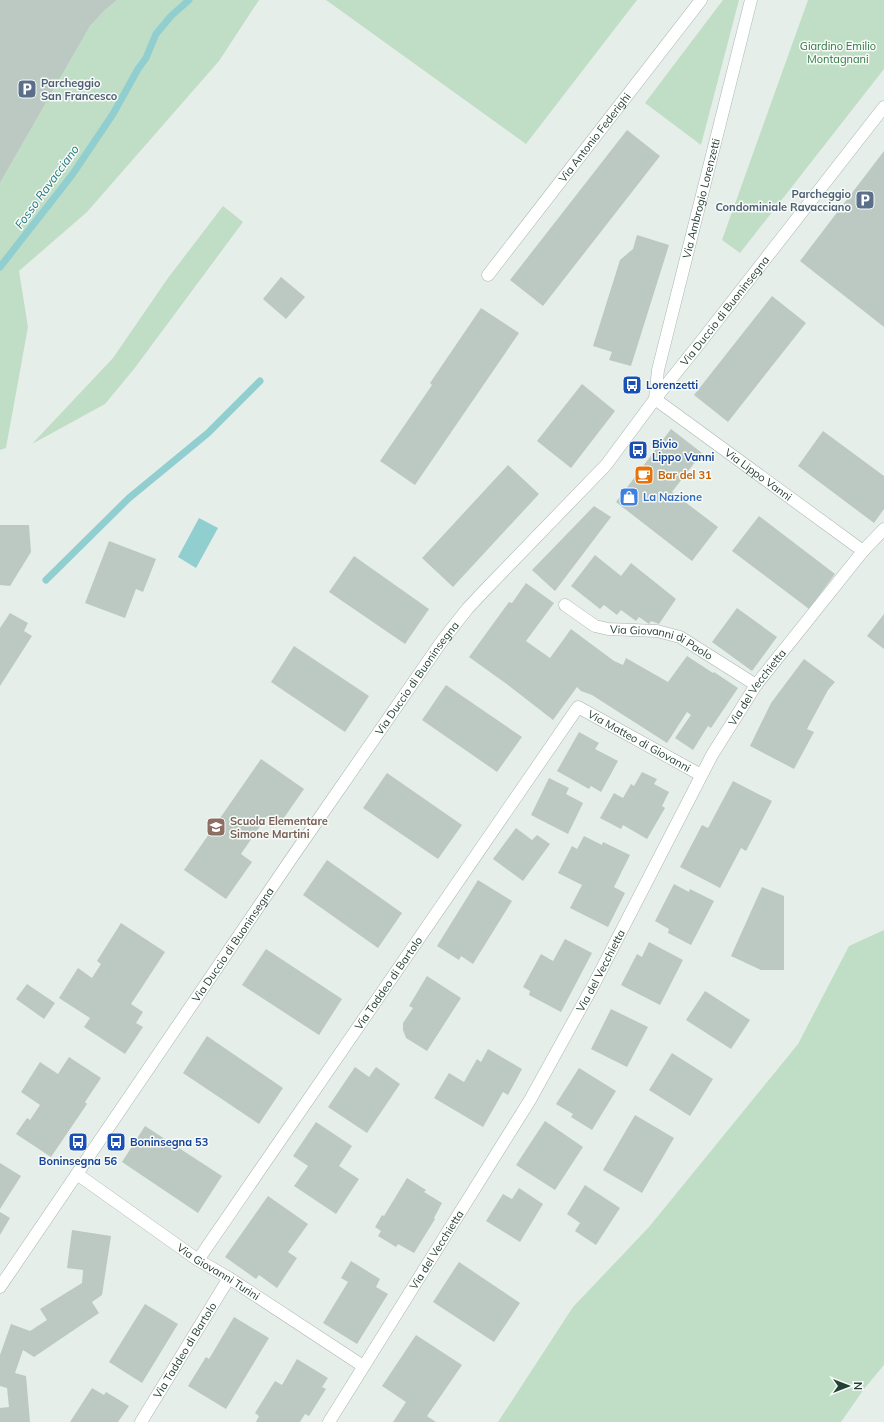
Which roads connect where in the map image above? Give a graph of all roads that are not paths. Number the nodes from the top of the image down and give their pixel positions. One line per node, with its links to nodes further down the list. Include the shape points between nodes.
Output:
1 (701, 0): 4 (street, Via Antonio Federighi)
2 (751, 0): 5 (street, Via Ambrogio Lorenzetti, via 658,370)
3 (884, 107): 5 (street, Via Duccio di Buoninsegna)
4 (488, 275)
5 (655, 399): 7 (street, Via Lippo Vanni); 12 (street, Via Duccio di Buoninsegna, via 606,465 484,591 442,641 297,849)
6 (884, 530): 7 (street, Via del Vecchietta)
7 (863, 551): 9 (street, Via del Vecchietta)
8 (565, 605): 9 (street, Via Giovanni di Paolo, via 595,626 680,637)
9 (756, 685): 11 (street, Via del Vecchietta)
10 (578, 707): 11 (street, Via Matteo di Giovanni); 13 (street, Via Taddeo di Bartolo)
11 (701, 776): 16 (street, Via del Vecchietta, via 594,984 530,1100)
12 (78, 1174): 13 (street, Via Giovanni Turini); 15 (street, Via Duccio di Buoninsegna)
13 (198, 1260): 14 (street, Via Giovanni Turini)
14 (229, 1278): 16 (street, Via Giovanni Turini); 17 (street, Via Taddeo di Bartolo)
15 (0, 1287)
16 (363, 1366): 18 (street, Via del Vecchietta)
17 (141, 1422)
18 (329, 1422)

